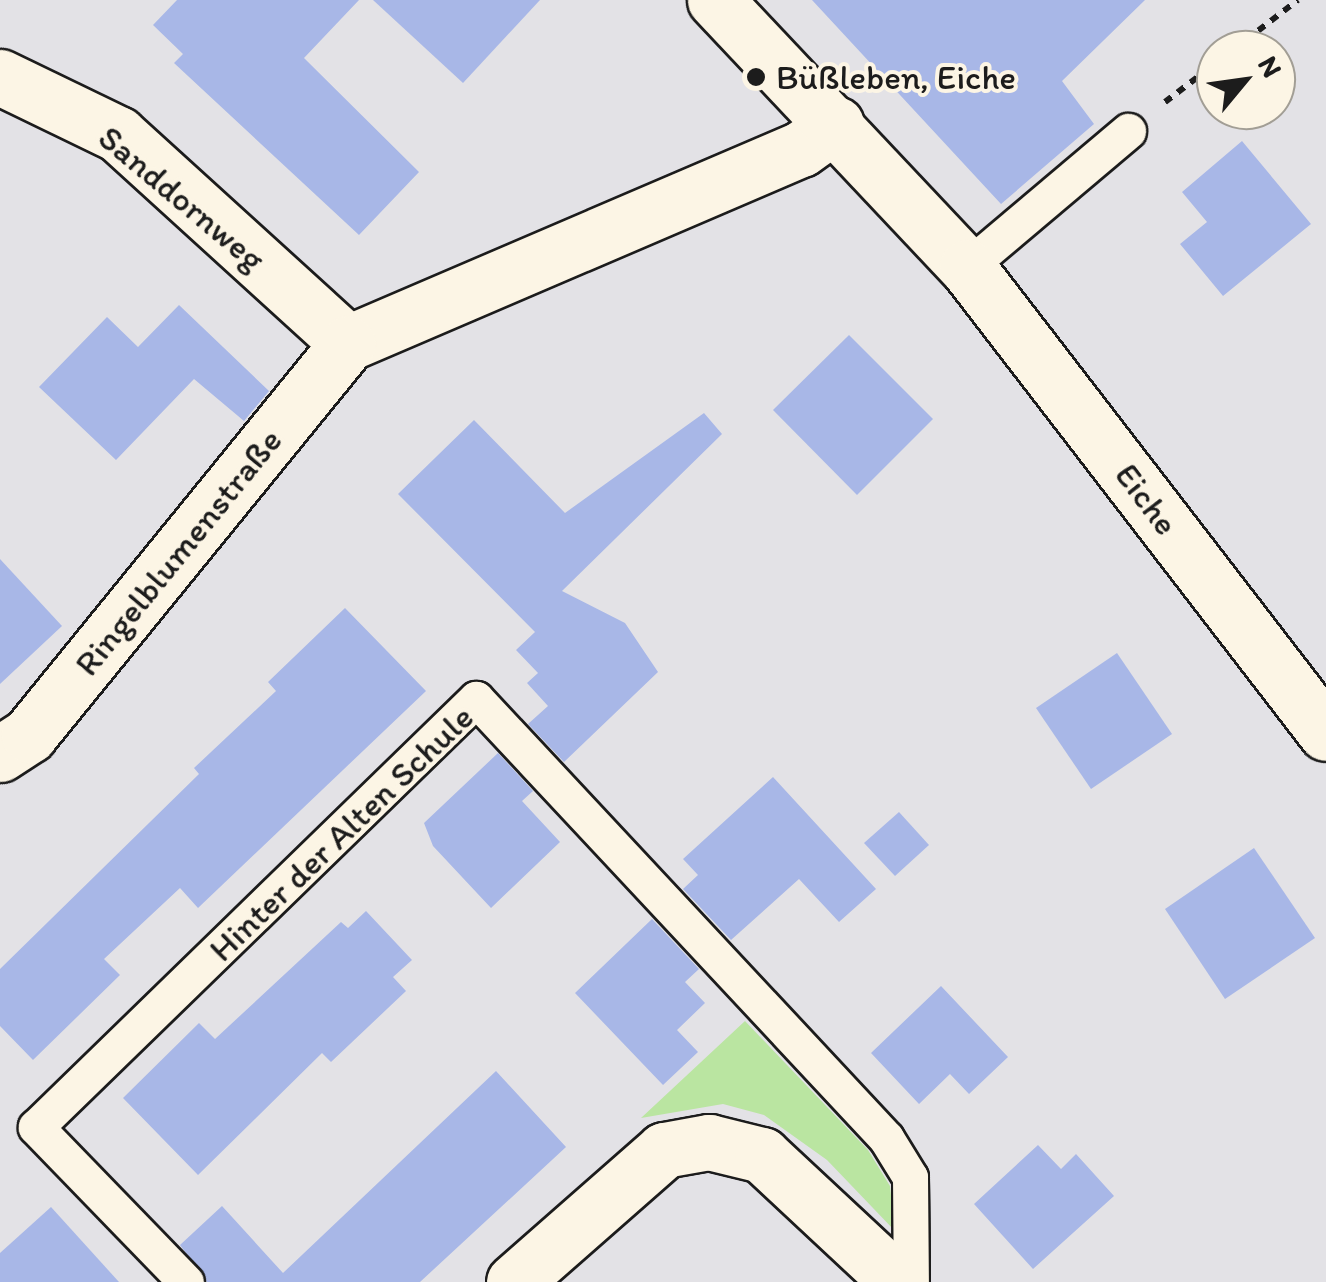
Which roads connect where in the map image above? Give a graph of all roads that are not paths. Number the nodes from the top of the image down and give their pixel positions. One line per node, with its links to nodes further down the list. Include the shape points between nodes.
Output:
1 (715, 0): 3 (street, Eiche)
2 (0, 76): 6 (street, Sanddornweg, via 118,134)
3 (836, 124): 5 (street, Eiche); 6 (street, via 802,149)
4 (1128, 131): 5 (lane)
5 (966, 266): 7 (street, Eiche)
6 (348, 343): 8 (street, Ringelblumenstraße, via 29,735)
7 (1326, 732)
8 (0, 754)
9 (186, 1282): 12 (lane, Hinter der Alten Schule, via 36,1127 476,698 886,1138 910,1177)
10 (514, 1282): 11 (street, via 638,1168 664,1150 709,1142 762,1155)
11 (898, 1282)
12 (911, 1282)

